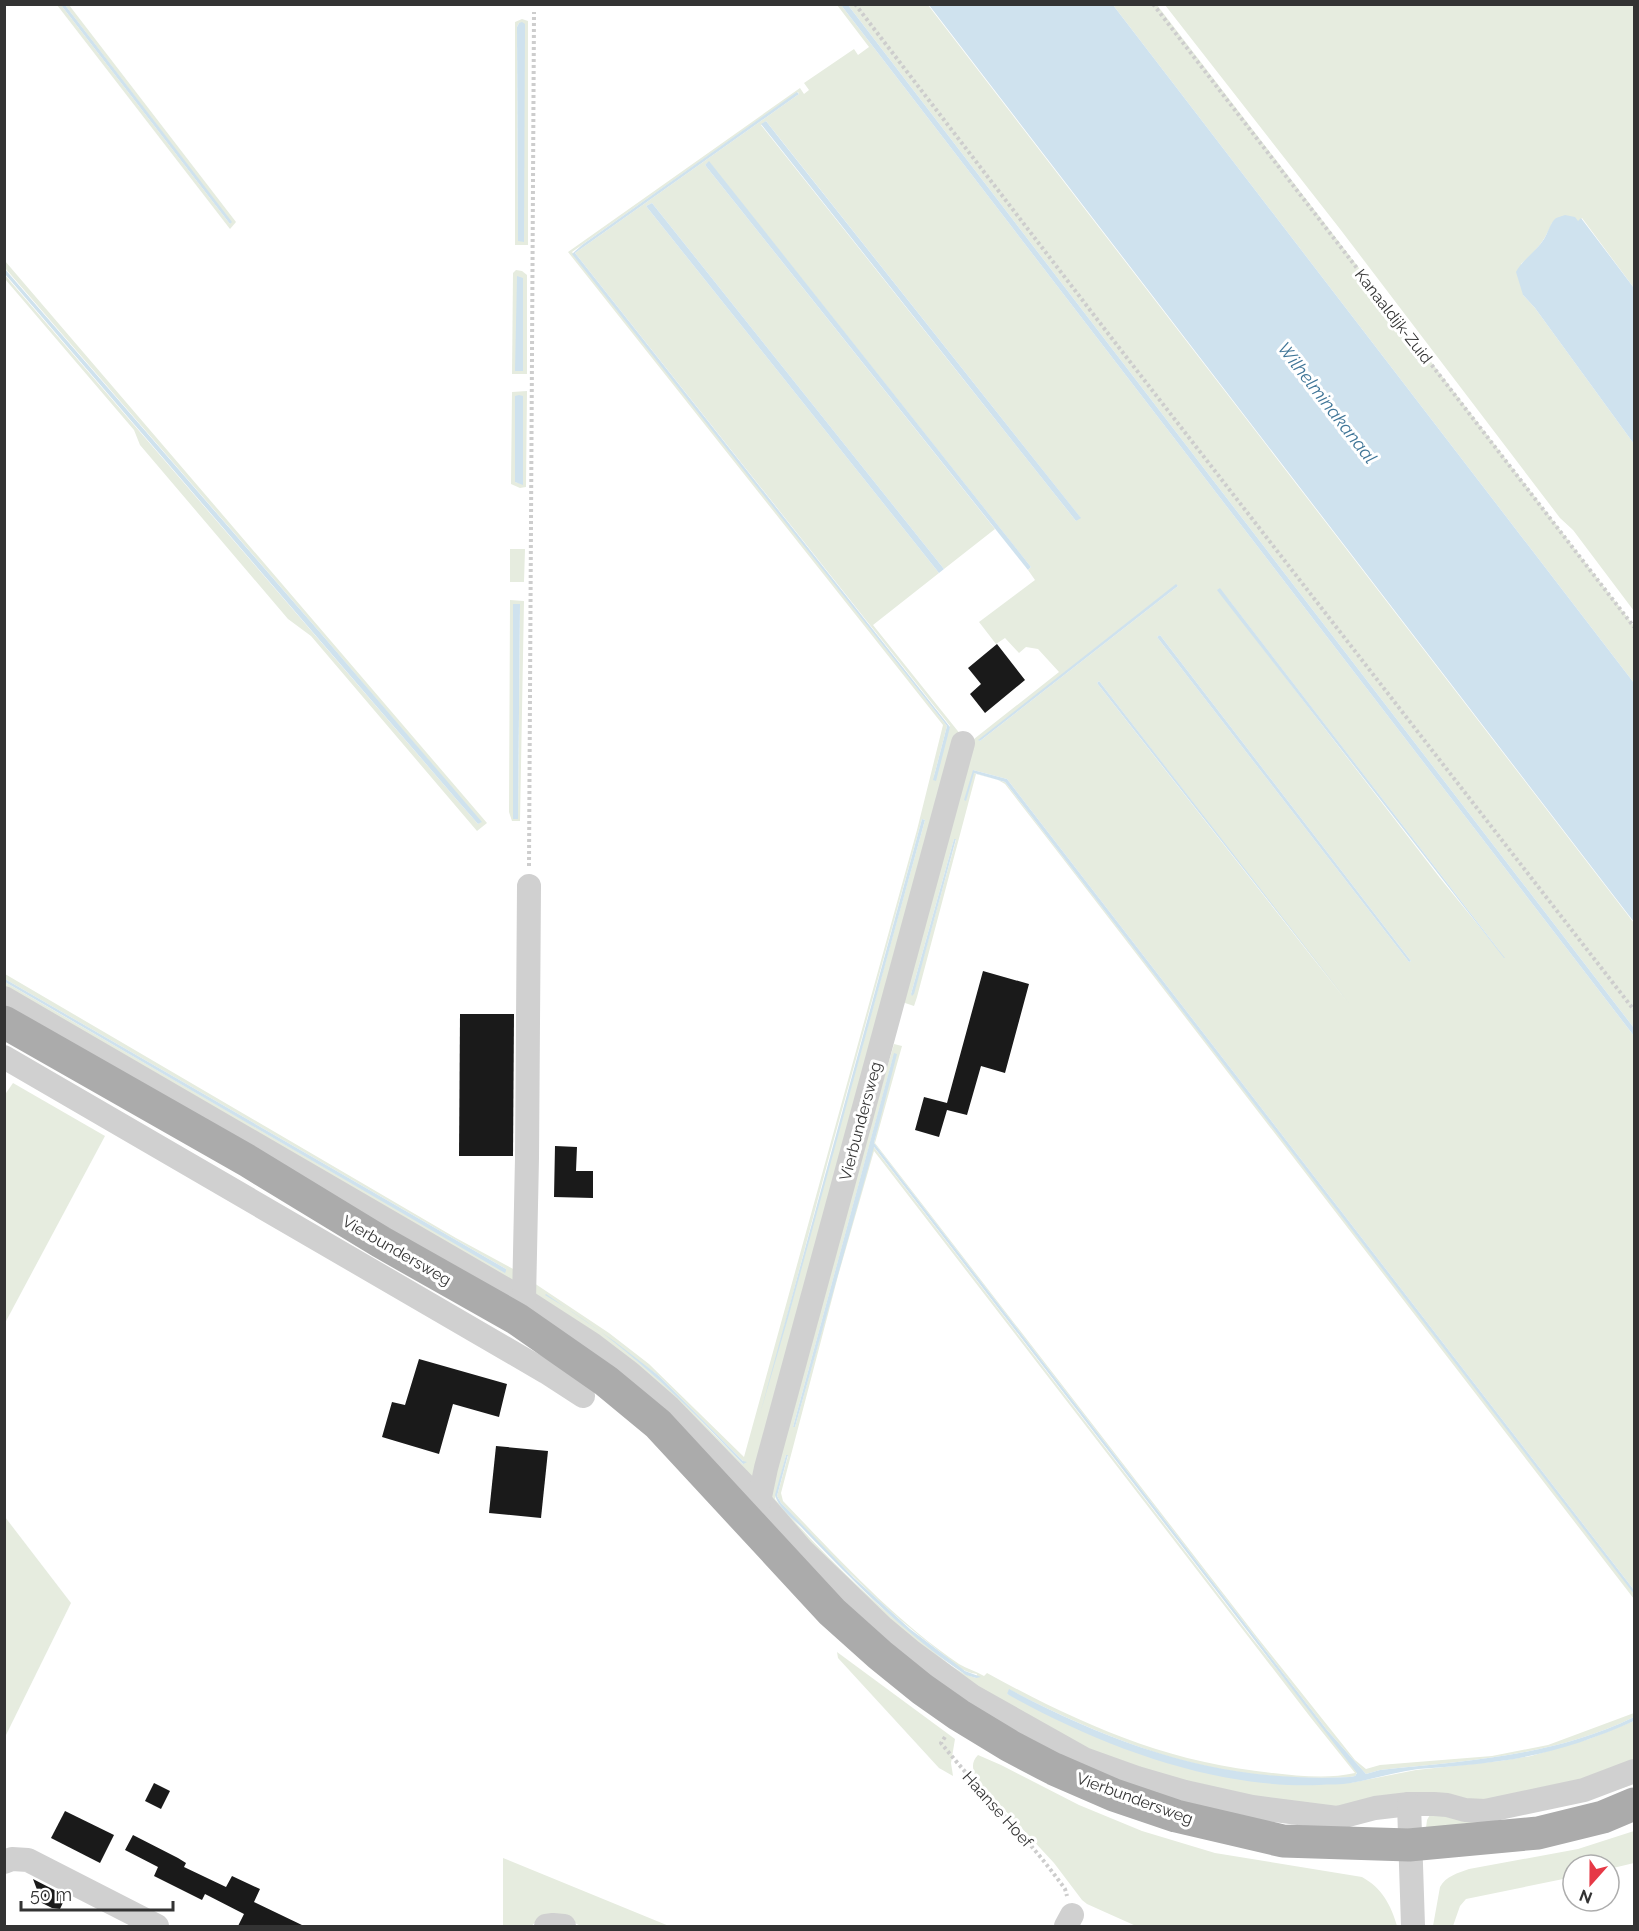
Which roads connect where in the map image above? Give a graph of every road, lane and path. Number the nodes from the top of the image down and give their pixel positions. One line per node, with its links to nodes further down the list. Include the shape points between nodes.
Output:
1 (855, 4): 8 (path)
2 (1153, 4): 4 (path, Kanaaldijk-Zuid)
3 (534, 12): 6 (path)
4 (1635, 627)
5 (963, 743): 13 (street, Vierbundersweg)
6 (529, 886): 11 (street, via 527,1158)
7 (4, 998): 11 (street, Vierbundersweg)
8 (1635, 1010)
9 (4, 1022): 11 (main road, Vierbundersweg, via 248,1161)
10 (4, 1057): 11 (street, Vierbundersweg)
11 (515, 1322): 12 (street, Vierbundersweg, via 546,1372); 13 (main road, Vierbundersweg, via 606,1382)
12 (583, 1396)
13 (756, 1514): 14 (main road, Vierbundersweg, via 832,1612); 16 (street, Vierbundersweg, via 803,1551 912,1652 972,1696 1084,1759 1185,1792 1252,1807 1325,1817)
14 (959, 1715): 18 (main road, Vierbundersweg, via 1054,1769 1176,1816 1283,1841); 20 (path, Haanse Hoef, via 941,1743 1045,1862 1065,1890)
15 (1635, 1772): 16 (street, Vierbundersweg, via 1584,1790 1485,1811)
16 (1409, 1804): 18 (street)
17 (1635, 1804): 18 (main road, Vierbundersweg, via 1604,1817 1538,1833)
18 (1409, 1845): 24 (street)
19 (4, 1862): 21 (street, via 28,1860)
20 (1069, 1921)
21 (157, 1926)
22 (546, 1926): 23 (street)
23 (564, 1926)
24 (1413, 1926)

